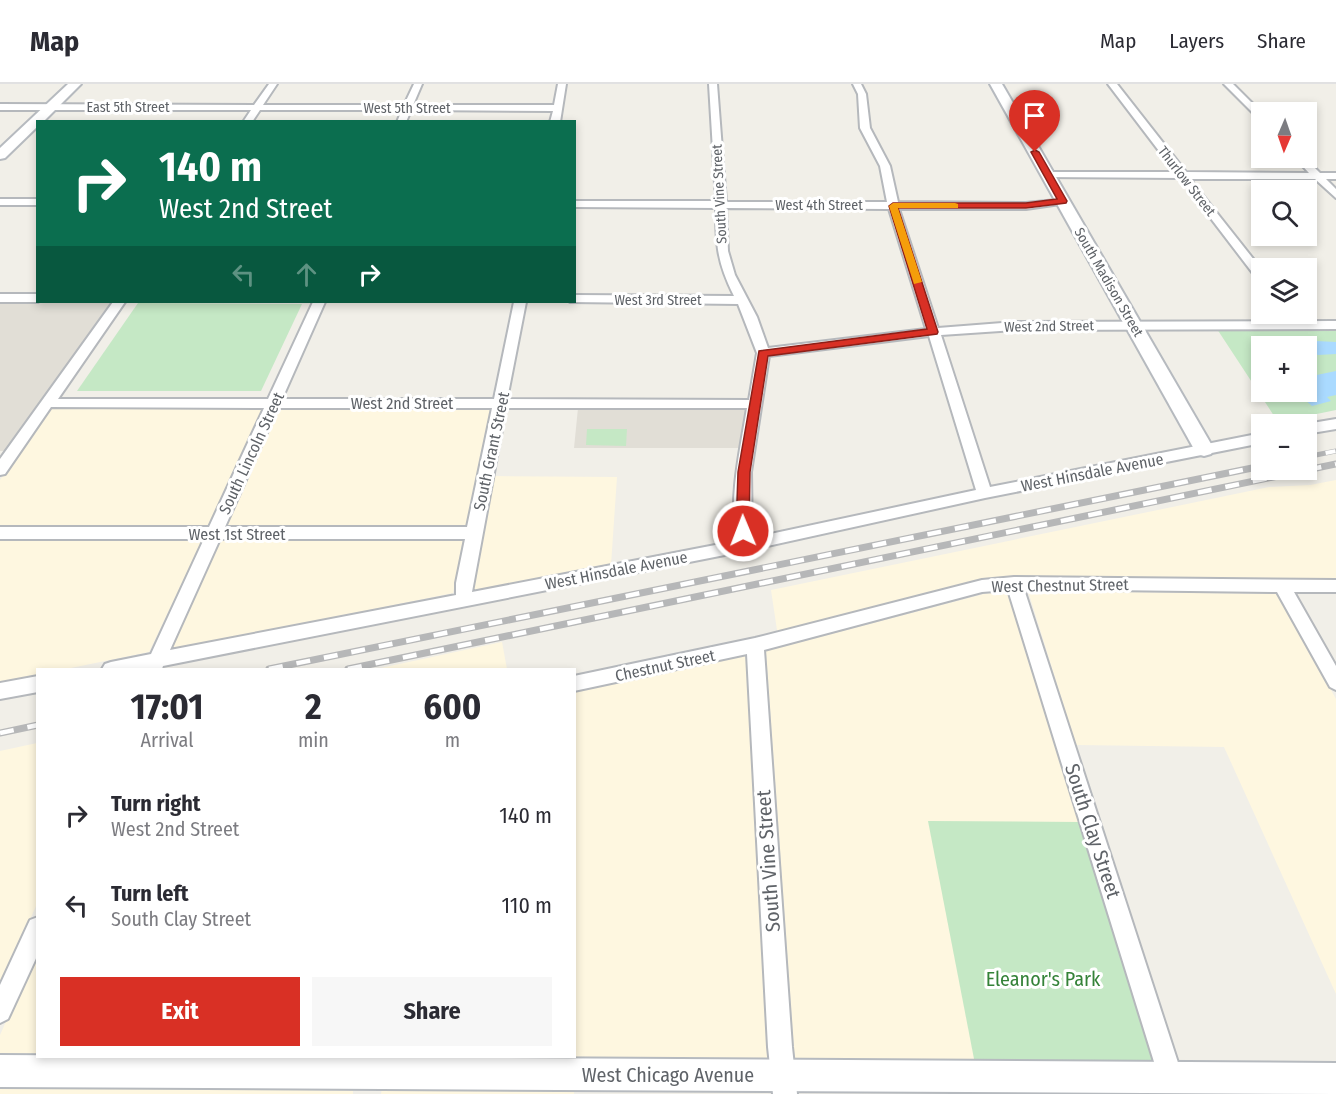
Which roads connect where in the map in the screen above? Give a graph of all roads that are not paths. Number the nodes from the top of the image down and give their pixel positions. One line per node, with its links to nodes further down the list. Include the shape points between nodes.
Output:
1 (75, 84): 11 (street)
2 (273, 84): 12 (street)
3 (417, 84): 14 (street)
4 (562, 84): 15 (street)
5 (713, 84): 32 (street, South Vine Street)
6 (857, 84): 33 (street, via 862,94 865,128 885,166)
7 (996, 84): 23 (street, South Madison Street)
8 (1112, 84): 24 (street, Thurlow Street)
9 (1228, 84): 13 (street)
10 (0, 107): 11 (street, East 5th Street)
11 (51, 107): 12 (street, East 5th Street); 16 (street)
12 (257, 107): 14 (street, West 5th Street); 17 (street)
13 (1251, 107)
14 (407, 108): 15 (street, West 5th Street); 18 (street)
15 (557, 108): 19 (street)
16 (37, 120)
17 (248, 120)
18 (402, 120)
19 (555, 120)
20 (36, 121): 21 (street)
21 (0, 155)
22 (1310, 168): 25 (street)
23 (1048, 175): 24 (street); 28 (street, South Madison Street)
24 (1183, 176): 25 (street); 34 (street, Thurlow Street)
25 (1318, 176): 26 (street); 27 (street)
26 (1336, 176)
27 (1336, 195)
28 (1063, 201): 33 (street, West 4th Street, via 1026,206); 42 (street, South Madison Street)
29 (0, 202): 30 (street)
30 (36, 202)
31 (576, 204): 32 (street, West 4th Street)
32 (721, 205): 33 (street, West 4th Street); 38 (street, South Vine Street, via 724,262)
33 (893, 206): 45 (street)
34 (1251, 264)
35 (0, 298): 36 (street)
36 (36, 298)
37 (576, 299): 38 (street, West 3rd Street)
38 (742, 300): 46 (street, South Vine Street)
39 (118, 303): 47 (street)
40 (319, 303): 49 (street, South Lincoln Street)
41 (520, 303): 48 (street, South Grant Street)
42 (1133, 325): 43 (street, West 2nd Street); 45 (street, West 2nd Street, via 1015,326); 54 (street, South Madison Street)
43 (1298, 325): 44 (street, West 2nd Street)
44 (1336, 326)
45 (933, 332): 46 (street, West 2nd Street); 56 (street)
46 (763, 353): 50 (street, South Vine Street)
47 (47, 403): 49 (street, West 2nd Street); 55 (street)
48 (501, 403): 49 (street, West 2nd Street); 50 (street, West 2nd Street); 58 (street, South Grant Street)
49 (274, 404): 59 (street, South Lincoln Street)
50 (756, 404): 60 (street, South Vine Street, via 744,472)
51 (1336, 424): 52 (street)
52 (1317, 427)
53 (1251, 440): 54 (street, West Hinsdale Avenue)
54 (1204, 449): 56 (street, West Hinsdale Avenue)
55 (0, 470)
56 (985, 493): 60 (street, West Hinsdale Avenue)
57 (0, 533): 59 (street, West 1st Street)
58 (474, 533): 59 (street, West 1st Street); 64 (street, South Grant Street)
59 (214, 534): 66 (street, South Lincoln Street)
60 (745, 545): 64 (street, West Hinsdale Avenue)
61 (1014, 584): 62 (street, West Chestnut Street); 65 (street, West Chestnut Street, via 982,586); 75 (street, South Clay Street)
62 (1282, 586): 63 (street, West Chestnut Street); 68 (street)
63 (1336, 586)
64 (464, 600): 66 (street, West Hinsdale Avenue)
65 (755, 645): 70 (street, Chestnut Street); 78 (street, South Vine Street)
66 (156, 664): 67 (street, West Hinsdale Avenue)
67 (120, 668)
68 (1336, 682)
69 (36, 684): 71 (street)
70 (576, 684)
71 (0, 691)
72 (36, 932): 73 (street)
73 (0, 1011)
74 (0, 1071): 77 (street, West Chicago Avenue)
75 (1171, 1078): 78 (street, West Chicago Avenue); 79 (street, West Chicago Avenue)
76 (1336, 1079): 79 (street, West Chicago Avenue)
77 (368, 1084): 78 (street, West Chicago Avenue)
78 (784, 1085)
79 (1247, 1086)

